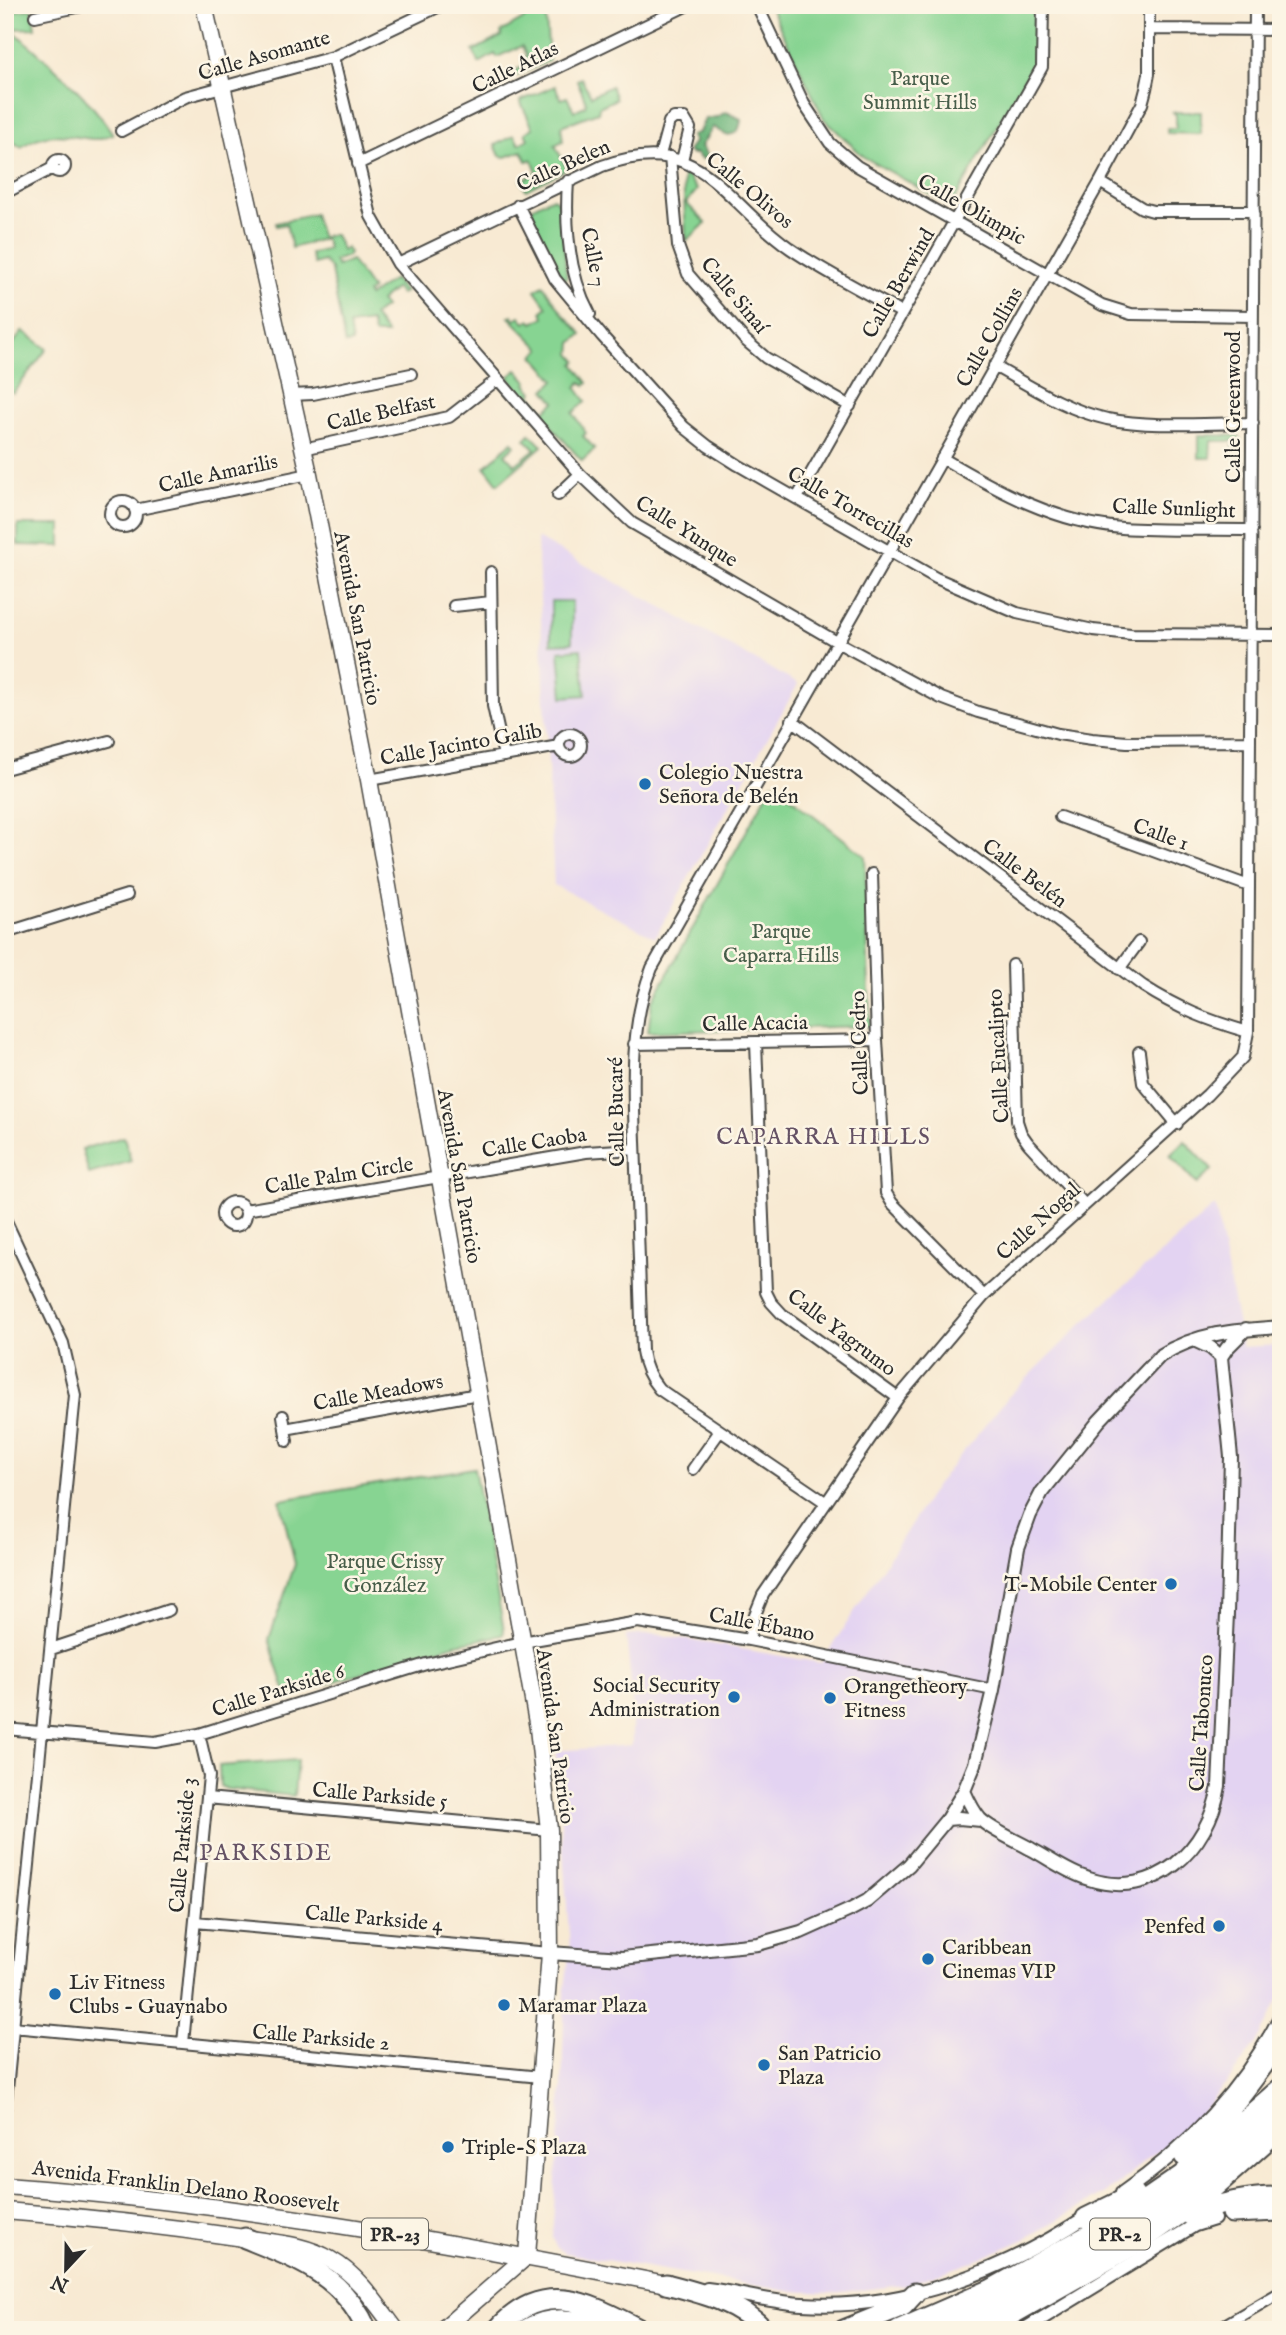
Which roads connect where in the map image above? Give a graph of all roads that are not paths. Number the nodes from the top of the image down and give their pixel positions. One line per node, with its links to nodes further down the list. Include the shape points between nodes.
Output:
1 (87, 5): 9 (street)
2 (204, 5): 14 (main road, Avenida San Patricio)
3 (442, 5): 13 (street, Calle Asomante)
4 (688, 5): 18 (street, Calle Atlas)
5 (757, 5): 25 (street, Calle Olimpic, via 804,104 830,143 857,166)
6 (1043, 5): 25 (street, Calle Berwind, via 1042,68)
7 (1149, 5): 10 (street, Calle Collins)
8 (1255, 5): 11 (street, Calle Greenwood)
9 (34, 16)
10 (1149, 29): 11 (street); 21 (street, Calle Collins, via 1149,74 1142,104)
11 (1255, 30): 12 (street); 24 (street, Calle Greenwood)
12 (1281, 30)
13 (333, 57): 14 (street, Calle Asomante); 18 (street, Calle Yunque)
14 (223, 86): 15 (street, Calle Asomante, via 185,97); 34 (main road, Avenida San Patricio)
15 (121, 131)
16 (665, 156): 17 (street, Calle Belen); 17 (street, via 669,122 684,118 690,128); 20 (street, Calle Belen, via 617,160); 35 (street, Calle Sinaí, via 678,246 688,274 766,358)
17 (682, 160): 28 (street, Calle Olivos, via 723,186 759,224 793,250)
18 (358, 164): 26 (street, Calle Yunque, via 370,216)
19 (53, 168): 22 (street)
20 (568, 181): 23 (street, Calle Belen); 30 (street, Calle 7, via 566,203 576,286)
21 (1100, 181): 24 (street, via 1153,211); 27 (street, Calle Collins)
22 (5, 193)
23 (518, 205): 26 (street, Calle Belen); 30 (street, Calle Torrecillas, via 555,279)
24 (1254, 211): 29 (street, Calle Greenwood)
25 (955, 221): 27 (street, Calle Olimpic); 28 (street, Calle Berwind)
26 (398, 264): 33 (street, Calle Yunque)
27 (1047, 274): 29 (street, Calle Olimpic, via 1102,305 1131,314); 31 (street, Calle Collins)
28 (902, 313): 35 (street, Calle Berwind)
29 (1253, 316): 36 (street, Calle Greenwood)
30 (602, 336): 42 (street, Calle Torrecillas, via 684,427)
31 (994, 366): 36 (street, via 1059,402 1105,418); 38 (street, Calle Collins)
32 (411, 374): 34 (street)
33 (498, 379): 37 (street, Calle Belfast, via 449,417); 40 (street, Calle Yunque)
34 (291, 396): 37 (main road, Avenida San Patricio)
35 (850, 406): 42 (street, Calle Berwind)
36 (1253, 423): 44 (street, Calle Greenwood)
37 (303, 449): 39 (main road, Avenida San Patricio)
38 (942, 458): 44 (street, Calle Sunlight, via 1032,506 1087,522 1120,528); 45 (street, Calle Collins)
39 (309, 474): 43 (street, Calle Amarilis); 59 (main road, Avenida San Patricio)
40 (580, 474): 41 (street); 51 (street, Calle Yunque, via 632,523)
41 (558, 495)
42 (797, 498): 45 (street, Calle Torrecillas)
43 (135, 510)
44 (1251, 530): 49 (street, Calle Greenwood)
45 (889, 550): 49 (street, Calle Torrecillas, via 980,599 1058,624 1130,634); 51 (street, Calle Collins)
46 (491, 572): 47 (street)
47 (491, 602): 48 (street); 57 (street, via 493,706)
48 (454, 606)
49 (1251, 635): 50 (street, Calle Torrecillas); 55 (street, Calle Greenwood)
50 (1281, 635)
51 (836, 642): 52 (street, Calle Collins); 55 (street, Calle Yunque, via 941,698 1058,734 1127,741)
52 (818, 675): 53 (street, Calle Bucaré)
53 (792, 720): 68 (street, Calle Belén); 72 (street, Calle Bucaré, via 652,968 639,1006)
54 (110, 741): 58 (street)
55 (1250, 741): 60 (street, Calle Greenwood)
56 (559, 746): 57 (street, Calle Jacinto Galib)
57 (504, 755): 59 (street, Calle Jacinto Galib)
58 (5, 769)
59 (369, 780): 76 (main road, Avenida San Patricio)
60 (1250, 810): 63 (street, Calle Nogal)
61 (1060, 817): 63 (street, Calle 1)
62 (872, 874): 70 (street, Calle Cedro)
63 (1249, 886): 69 (street, Calle Nogal)
64 (127, 895): 65 (street)
65 (5, 933)
66 (1139, 942): 68 (street)
67 (1013, 965): 77 (street, Calle Eucalipto, via 1017,1121 1028,1143)
68 (1119, 969): 69 (street, Calle Belén, via 1174,1006)
69 (1248, 1032): 74 (street, Calle Nogal, via 1243,1057)
70 (877, 1040): 71 (street, Calle Acacia); 80 (street, Calle Cedro, via 886,1193)
71 (756, 1043): 72 (street, Calle Acacia); 86 (street, Calle Yagrumo, via 765,1292 782,1314)
72 (634, 1044): 75 (street, Calle Bucaré)
73 (1139, 1052): 74 (street, via 1143,1083)
74 (1177, 1124): 77 (street, Calle Nogal)
75 (635, 1149): 76 (street, Calle Caoba, via 586,1152); 89 (street, Calle Bucaré, via 644,1364 659,1389)
76 (439, 1178): 78 (street, Calle Palm Circle); 85 (main road, Avenida San Patricio)
77 (1084, 1204): 80 (street, Calle Nogal)
78 (244, 1210)
79 (5, 1219): 96 (street, via 63,1343 75,1395)
80 (984, 1296): 86 (street, Calle Nogal)
81 (1281, 1327): 82 (street)
82 (1247, 1329): 83 (street); 84 (street)
83 (1194, 1340): 84 (street); 97 (street, via 1153,1362 1042,1492 1021,1534)
84 (1222, 1357): 104 (street, Calle Tabonuco, via 1231,1457 1227,1614 1219,1786 1206,1829 1183,1860 1150,1878 1115,1884 1087,1879)
85 (478, 1394): 88 (street, Calle Meadows); 95 (main road, Avenida San Patricio)
86 (898, 1398): 92 (street, Calle Nogal)
87 (283, 1416): 88 (street)
88 (285, 1429): 90 (street)
89 (720, 1431): 91 (street); 92 (street, Calle Bucaré)
90 (287, 1441)
91 (693, 1469)
92 (825, 1502): 94 (street, Calle Nogal, via 763,1595)
93 (169, 1610): 96 (street)
94 (749, 1640): 95 (street, Calle Ébano, via 638,1622); 97 (street, Calle Ébano)
95 (522, 1642): 100 (street, Calle Parkside 6, via 426,1664); 105 (main road, Avenida San Patricio, via 538,1728)
96 (51, 1649): 99 (street)
97 (993, 1690): 101 (street)
98 (5, 1729): 99 (street)
99 (42, 1733): 100 (street, Calle Parkside 6, via 155,1742); 109 (street)
100 (199, 1734): 102 (street, Calle Parkside 3, via 209,1776)
101 (964, 1791): 103 (street); 104 (street)
102 (207, 1798): 105 (street, Calle Parkside 5); 106 (street, Calle Parkside 3)
103 (947, 1819): 104 (street, Calle Tabonuco); 107 (street, via 909,1865 867,1900 801,1932 758,1944 681,1954 622,1958)
104 (981, 1820)
105 (549, 1830): 107 (main road, Avenida San Patricio)
106 (195, 1922): 107 (street, Calle Parkside 4); 111 (street, Calle Parkside 3)
107 (550, 1953): 112 (main road, Avenida San Patricio)
108 (1281, 2015): 121 (street, via 1208,2120 1133,2186)
109 (13, 2027): 111 (street, Calle Parkside 2); 115 (street)
110 (1281, 2041): 121 (highway, via 1198,2144 1139,2193)
111 (183, 2043): 112 (street, Calle Parkside 2)
112 (541, 2077): 125 (main road, Avenida San Patricio)
113 (1281, 2088): 138 (highway, via 1182,2175 1121,2217 990,2290)
114 (1281, 2108): 139 (highway, PR-2, via 1154,2213 995,2305)
115 (5, 2110)
116 (1281, 2128): 123 (highway, PR-2)
117 (5, 2186): 125 (main road, Avenida Franklin Delano Roosevelt / PR-23, via 227,2208)
118 (1281, 2197): 123 (highway, via 1218,2204)
119 (5, 2211): 124 (main road, Avenida Franklin Delano Roosevelt / PR-23, via 126,2221)
120 (1281, 2211): 122 (highway, via 1233,2213)
121 (1086, 2218): 128 (street, via 1007,2260)
122 (1214, 2219): 141 (street, via 1195,2225)
123 (1169, 2222): 140 (highway, PR-2)
124 (245, 2238): 129 (highway, via 310,2265 334,2283); 130 (main road, Avenida Franklin Delano Roosevelt / PR-23, via 303,2248 334,2261)
125 (527, 2256): 126 (main road, Avenida Franklin Delano Roosevelt); 131 (main road)
126 (666, 2284): 128 (street, via 801,2304 859,2304); 136 (highway, via 728,2304)
127 (1281, 2292): 142 (street)
128 (915, 2293): 137 (highway, via 903,2306)
129 (363, 2326)
130 (396, 2330)
131 (442, 2330)
132 (497, 2330): 135 (highway, via 516,2312 556,2299 587,2303)
133 (525, 2330): 134 (highway, via 570,2319)
134 (600, 2330)
135 (641, 2330)
136 (764, 2330)
137 (844, 2330)
138 (898, 2330)
139 (939, 2330)
140 (985, 2330)
141 (1023, 2330)
142 (1216, 2330)

